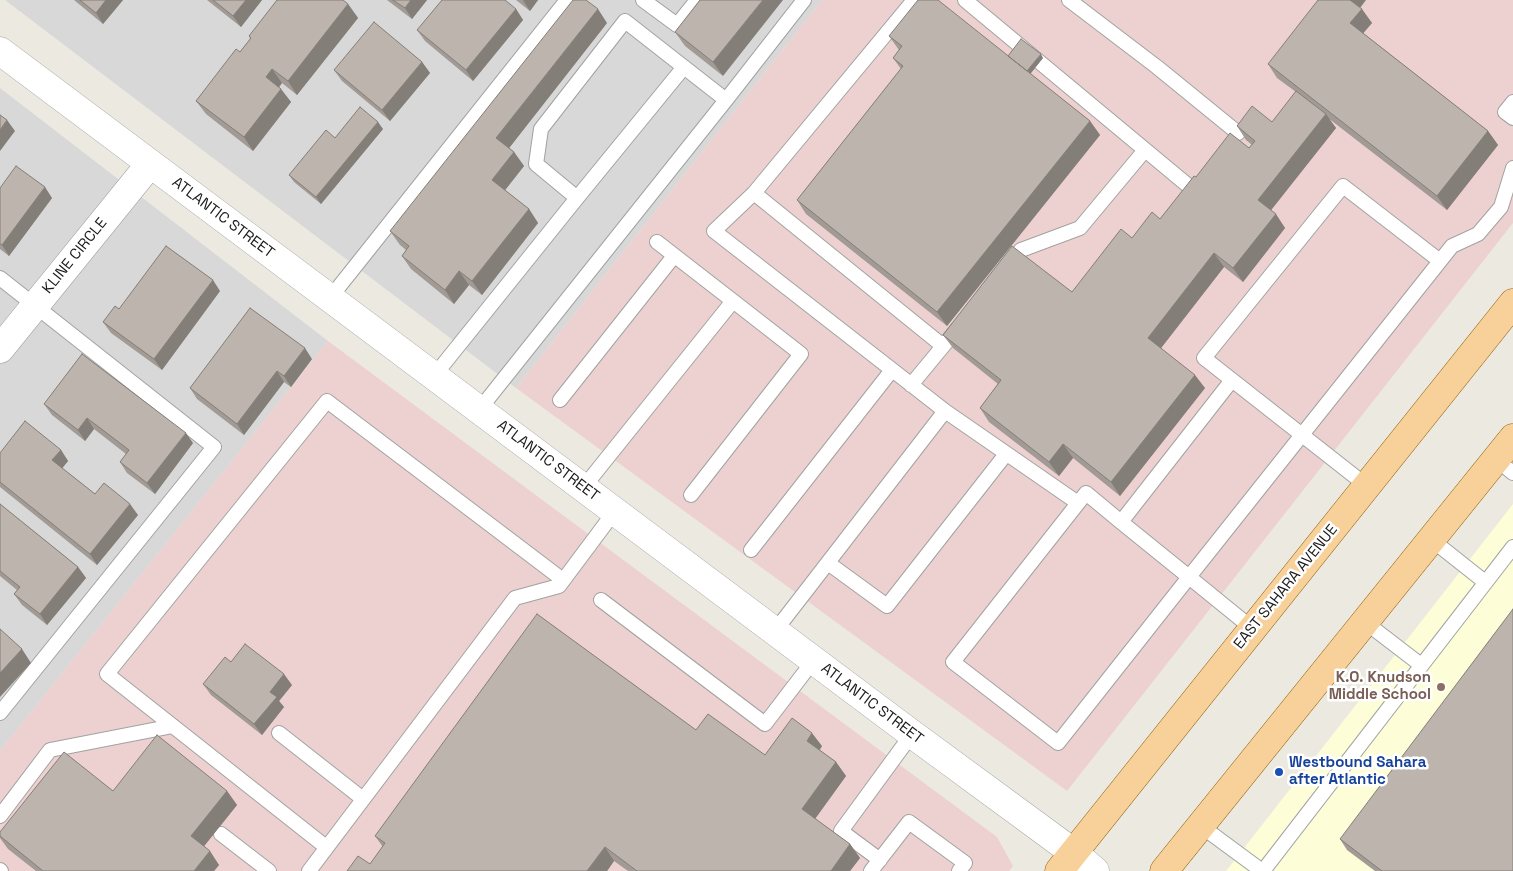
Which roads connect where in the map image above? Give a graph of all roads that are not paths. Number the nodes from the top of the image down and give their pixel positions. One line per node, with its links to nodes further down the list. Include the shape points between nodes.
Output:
1 (567, 0): 25 (lane)
2 (643, 0): 3 (lane, via 677,25)
3 (696, 0)
4 (804, 0): 10 (lane)
5 (914, 0): 18 (lane)
6 (965, 0): 14 (lane)
7 (1069, 0): 13 (lane)
8 (0, 50): 15 (street, ATLANTIC STREET)
9 (684, 67): 10 (lane); 19 (lane); 19 (lane, via 625,21 541,129 536,164)
10 (726, 100): 37 (lane)
11 (1513, 102): 12 (lane, via 1505,112)
12 (1513, 118)
13 (1238, 133)
14 (1145, 150): 17 (lane); 24 (lane, via 1080,228 1021,250)
15 (150, 164): 25 (street, ATLANTIC STREET); 28 (street, KLINE CIRCLE)
16 (1513, 168): 22 (lane, via 1501,207 1478,234 1452,246)
17 (1191, 188)
18 (754, 193): 30 (lane); 32 (lane, via 714,231)
19 (577, 198): 33 (lane)
20 (657, 242): 21 (lane)
21 (674, 256): 26 (lane); 36 (lane)
22 (1440, 261): 34 (lane, via 1343,186 1204,358); 39 (lane)
23 (0, 278): 28 (lane)
24 (997, 280)
25 (330, 298): 33 (street, ATLANTIC STREET)
26 (734, 301): 44 (lane); 45 (lane, via 801,354)
27 (1513, 303): 43 (main road, EAST SAHARA AVENUE)
28 (36, 305): 31 (street, KLINE CIRCLE); 62 (lane, via 214,447)
29 (967, 317): 30 (lane)
30 (943, 346): 35 (lane)
31 (0, 349)
32 (892, 370): 35 (lane); 51 (lane)
33 (434, 376): 37 (street, ATLANTIC STREET)
34 (1232, 380): 39 (lane); 48 (lane)
35 (911, 385): 38 (lane)
36 (560, 400)
37 (479, 410): 44 (street, ATLANTIC STREET)
38 (945, 411): 41 (lane); 52 (lane)
39 (1302, 435): 43 (lane); 53 (lane)
40 (1513, 438): 42 (main road)
41 (1006, 454): 46 (lane); 52 (lane, via 887,606)
42 (1504, 466): 49 (main road)
43 (1367, 486): 58 (main road, EAST SAHARA AVENUE)
44 (583, 488): 47 (street, ATLANTIC STREET)
45 (690, 495)
46 (1078, 503): 48 (lane, via 1086,493); 53 (lane, via 953,662 1058,743)
47 (615, 512): 54 (lane); 59 (street, ATLANTIC STREET)
48 (1121, 522): 53 (lane)
49 (1432, 540): 55 (lane); 57 (main road)
50 (1513, 547): 55 (lane)
51 (751, 550)
52 (828, 563): 59 (lane)
53 (1189, 577): 58 (lane)
54 (563, 580): 63 (lane, via 327,401 107,674); 66 (lane, via 559,586 514,598)
55 (1485, 582): 61 (lane)
56 (601, 600): 60 (lane, via 765,724)
57 (1365, 622): 61 (lane); 68 (main road)
58 (1253, 629): 71 (main road, EAST SAHARA AVENUE)
59 (775, 631): 60 (street, ATLANTIC STREET)
60 (814, 660): 65 (street, ATLANTIC STREET)
61 (1421, 665): 78 (lane)
62 (0, 713)
63 (173, 726): 67 (lane, via 50,750); 70 (lane)
64 (279, 733): 66 (lane)
65 (912, 734): 71 (street, ATLANTIC STREET); 72 (lane, via 841,831)
66 (363, 799): 70 (lane)
67 (0, 816)
68 (1201, 826): 77 (main road); 78 (lane)
69 (221, 834): 73 (lane)
70 (326, 847): 74 (lane)
71 (1066, 862): 76 (street, ATLANTIC STREET)
72 (876, 865): 75 (lane, via 909,822 965,863)
73 (269, 871)
74 (308, 871)
75 (959, 871)
76 (1096, 871)
77 (1164, 871)
78 (1262, 871)

